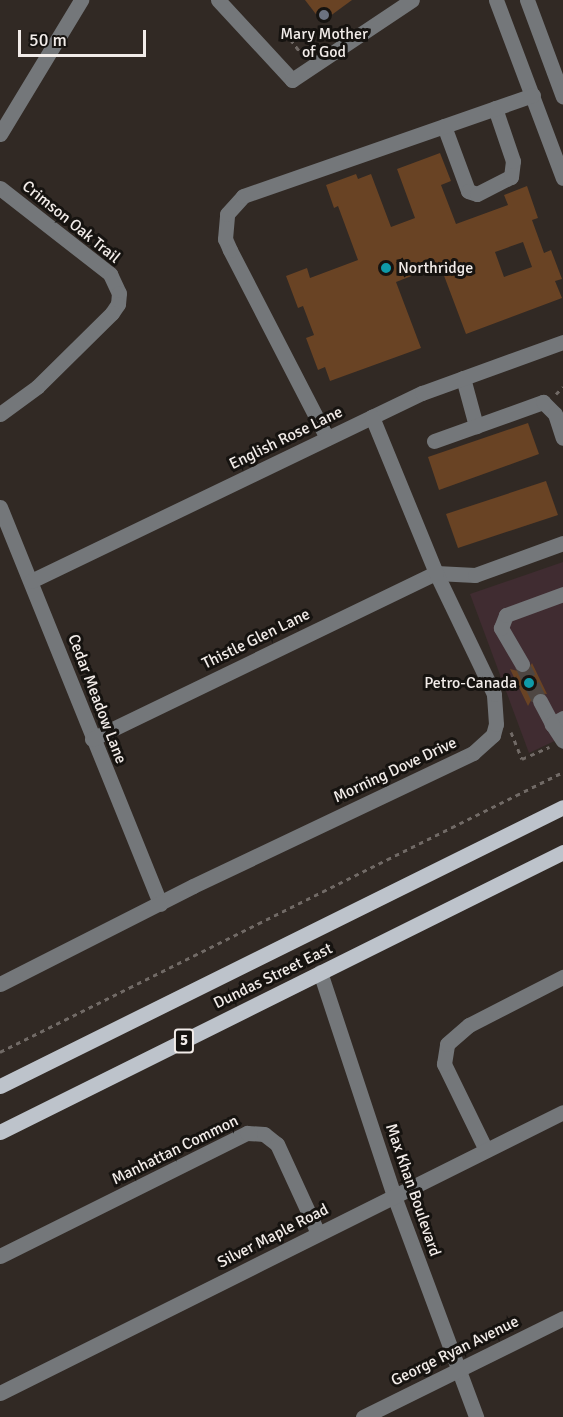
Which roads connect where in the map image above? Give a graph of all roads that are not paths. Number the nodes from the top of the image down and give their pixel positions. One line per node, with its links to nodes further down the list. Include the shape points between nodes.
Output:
1 (81, 0): 10 (street)
2 (218, 0): 3 (street, via 292,80)
3 (412, 0)
4 (496, 0): 6 (street)
5 (526, 0): 7 (street)
6 (533, 95): 8 (street); 11 (street)
7 (563, 97)
8 (495, 108): 9 (street); 9 (street, via 513,162 511,177 477,194 468,191)
9 (444, 126): 18 (street, via 243,196 227,214 225,239)
10 (0, 134)
11 (563, 178)
12 (0, 188): 15 (street, Crimson Oak Trail, via 110,274 119,293 112,313 37,387)
13 (563, 342): 14 (street, English Rose Lane)
14 (463, 378): 16 (street, English Rose Lane); 17 (street)
15 (0, 414)
16 (372, 417): 18 (street, English Rose Lane); 23 (street)
17 (476, 426): 19 (street, via 543,402 555,414); 20 (street)
18 (327, 438): 24 (street, English Rose Lane)
19 (563, 438)
20 (434, 441)
21 (0, 507): 24 (street, Cedar Meadow Lane)
22 (563, 543): 23 (street, via 475,574)
23 (435, 573): 29 (street, Thistle Glen Lane); 33 (street, Morning Dove Drive, via 494,694 493,735 473,753)
24 (31, 581): 29 (street, Cedar Meadow Lane)
25 (563, 594): 26 (street, via 506,615 501,628)
26 (522, 664)
27 (540, 701): 28 (street)
28 (558, 721): 30 (street)
29 (92, 739): 33 (street, Cedar Meadow Lane)
30 (563, 741)
31 (563, 807): 37 (main road, Dundas Street East)
32 (563, 852): 34 (main road, Dundas Street East / 5)
33 (160, 904): 36 (street, Morning Dove Drive)
34 (320, 972): 39 (main road, Dundas Street East / 5); 41 (street, Max Khan Boulevard)
35 (563, 977): 40 (street, via 469,1026 447,1044 444,1064)
36 (0, 984)
37 (0, 1086)
38 (563, 1112): 40 (street, Silver Maple Road)
39 (0, 1132)
40 (486, 1150): 41 (street, Silver Maple Road)
41 (394, 1196): 42 (street, Silver Maple Road); 45 (street, Max Khan Boulevard)
42 (318, 1233): 43 (street, Manhattan Common, via 277,1144 264,1134 247,1133); 46 (street, Silver Maple Road)
43 (0, 1256)
44 (563, 1318): 45 (street, George Ryan Avenue)
45 (458, 1370): 47 (street, George Ryan Avenue); 48 (street, Max Khan Boulevard)
46 (1, 1390)
47 (363, 1417)
48 (476, 1417)

